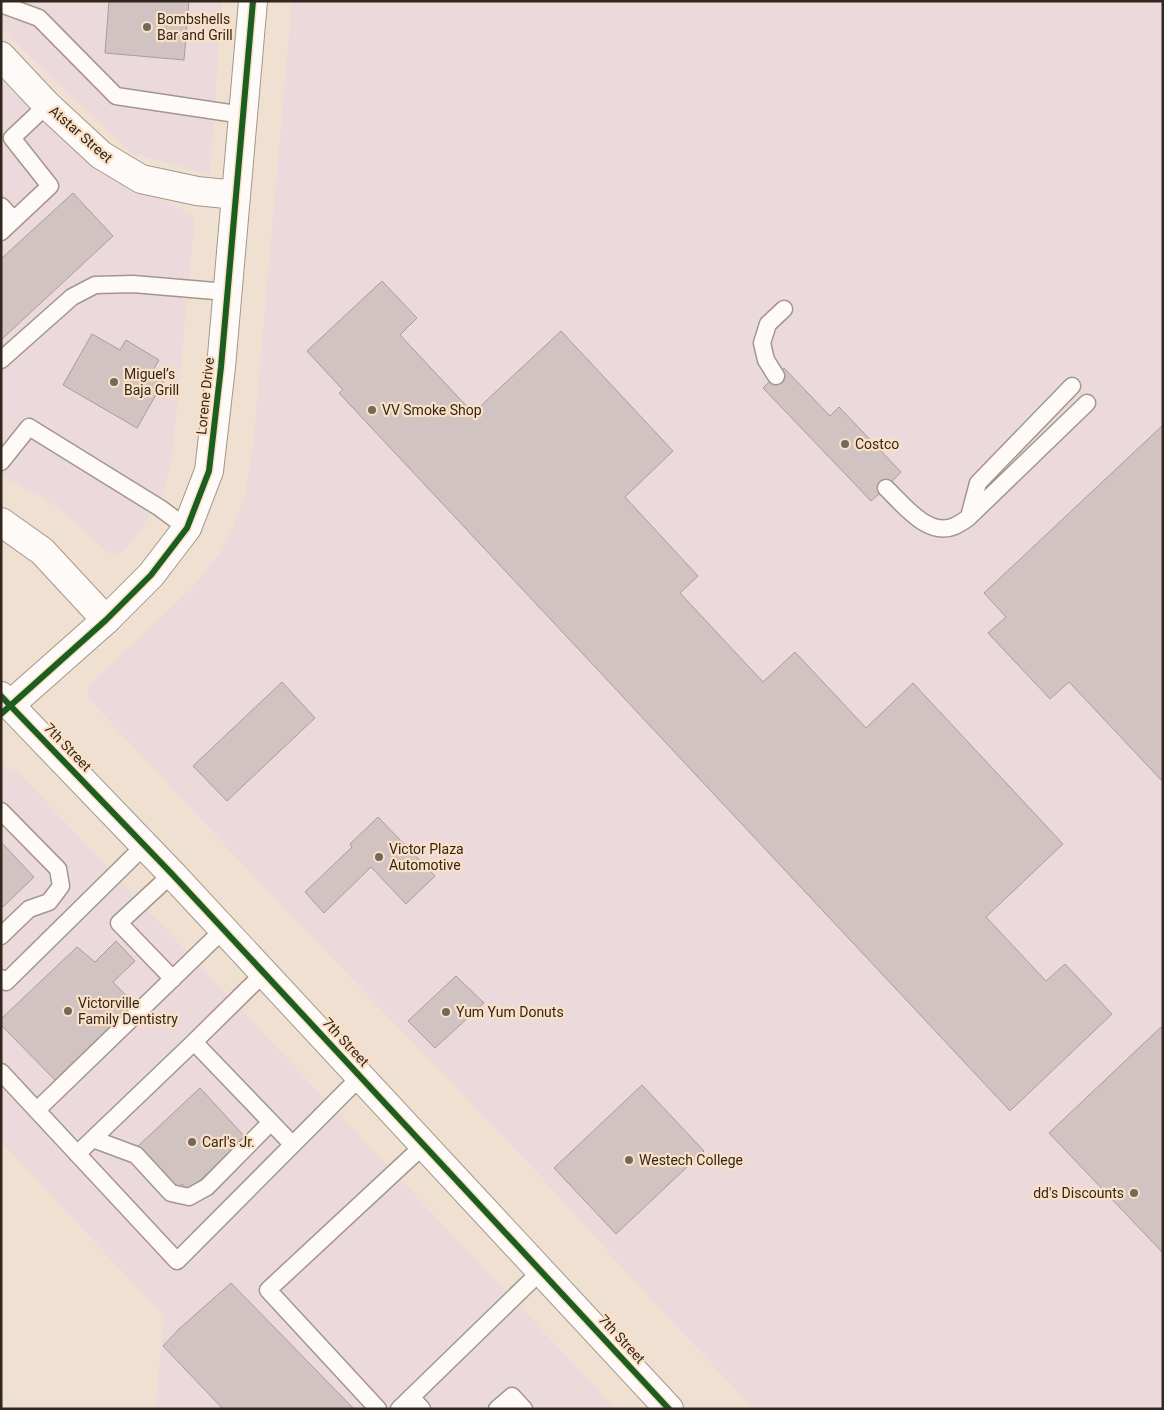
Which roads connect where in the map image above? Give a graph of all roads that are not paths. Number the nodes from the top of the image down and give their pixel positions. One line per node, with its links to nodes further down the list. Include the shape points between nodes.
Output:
1 (253, 1): 5 (street, Lorene Drive)
2 (1, 4): 5 (lane, via 39,18 116,96)
3 (1, 56): 4 (street, Atstar Street)
4 (48, 105): 6 (street, Atstar Street, via 101,155 141,179 197,191); 8 (lane, via 12,138 50,186)
5 (243, 115): 6 (street, Lorene Drive)
6 (236, 195): 10 (street, Lorene Drive)
7 (1, 206): 8 (lane)
8 (14, 220): 9 (lane)
9 (1, 232)
10 (227, 292): 12 (lane, via 134,284 95,285 72,297); 20 (street, Lorene Drive, via 209,471)
11 (784, 309): 13 (lane, via 768,324 762,343 766,360)
12 (1, 360)
13 (776, 376)
14 (1072, 386): 18 (lane, via 978,482)
15 (1087, 403): 18 (lane)
16 (1, 462): 20 (lane, via 29,428)
17 (886, 488): 18 (lane, via 918,519 937,529 953,527)
18 (968, 518)
19 (1, 522): 21 (street, via 42,551)
20 (187, 528): 21 (street, Lorene Drive, via 151,576)
21 (106, 620): 22 (street, Lorene Drive)
22 (4, 705): 24 (street, 7th Street)
23 (1, 811): 27 (lane, via 58,869 61,886 49,902 29,910)
24 (145, 844): 25 (street, 7th Street); 29 (lane, via 6,982)
25 (172, 874): 26 (street, 7th Street); 30 (lane, via 119,924)
26 (224, 929): 28 (street, 7th Street); 30 (lane)
27 (1, 936)
28 (264, 972): 31 (lane); 33 (street, 7th Street)
29 (1, 978)
30 (173, 979): 34 (lane)
31 (194, 1042): 35 (lane); 36 (lane)
32 (1, 1072): 34 (lane)
33 (360, 1077): 37 (lane); 38 (street, 7th Street)
34 (37, 1110): 39 (lane)
35 (271, 1122): 36 (lane, via 206,1187 189,1197 171,1193 136,1155); 37 (lane)
36 (93, 1139): 39 (lane)
37 (292, 1144): 39 (lane, via 177,1261)
38 (424, 1145): 40 (street, 7th Street); 42 (lane, via 268,1290)
39 (77, 1154)
40 (542, 1271): 41 (lane); 46 (street, 7th Street)
41 (416, 1403): 43 (lane)
42 (378, 1409)
43 (399, 1409)
44 (497, 1409): 45 (lane, via 512,1396)
45 (524, 1409)
46 (669, 1409)

